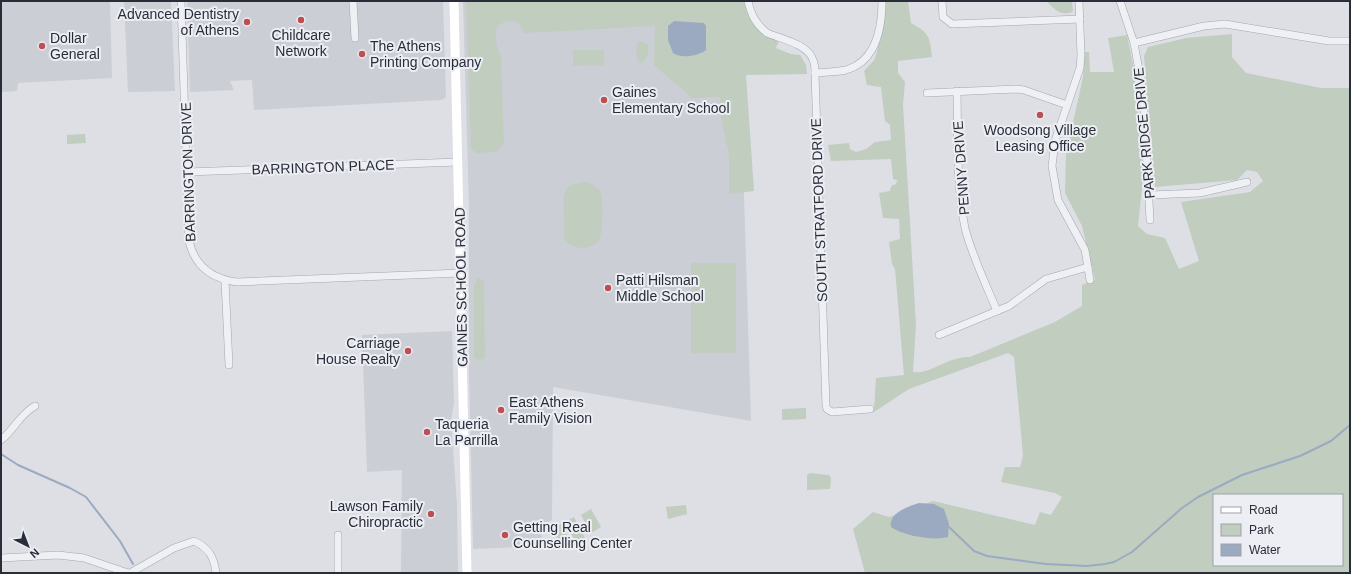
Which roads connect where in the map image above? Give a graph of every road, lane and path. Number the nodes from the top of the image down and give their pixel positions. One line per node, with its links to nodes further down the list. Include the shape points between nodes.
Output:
1 (181, 1): 18 (street, BARRINGTON DRIVE)
2 (353, 1): 10 (street)
3 (454, 1): 17 (main road, GAINES SCHOOL ROAD)
4 (748, 1): 13 (street, SOUTH STRATFORD DRIVE, via 754,20 767,33 809,53)
5 (882, 1): 13 (street, via 882,17 876,44 863,61 846,70)
6 (942, 1): 9 (street, via 943,18 952,24)
7 (1079, 1): 9 (street)
8 (1120, 1): 12 (street, PARK RIDGE DRIVE)
9 (1080, 19): 16 (street, via 1080,68)
10 (355, 38)
11 (1350, 41): 12 (street, via 1329,41 1225,24 1204,26)
12 (1134, 43): 20 (street, PARK RIDGE DRIVE, via 1143,92)
13 (815, 73): 30 (street, SOUTH STRATFORD DRIVE, via 826,406 832,412)
14 (957, 91): 15 (street); 16 (street, via 1024,90); 26 (street, PENNY DRIVE, via 959,166 966,230)
15 (927, 93)
16 (1067, 105): 22 (street, via 1055,140 1052,166 1054,183 1063,212 1085,250)
17 (458, 162): 18 (street, BARRINGTON PLACE); 23 (main road, GAINES SCHOOL ROAD)
18 (187, 172): 25 (street, BARRINGTON DRIVE, via 189,241 194,257 205,270)
19 (1247, 182): 20 (street, via 1200,193)
20 (1150, 195): 21 (street, PARK RIDGE DRIVE)
21 (1150, 220)
22 (1088, 267): 24 (street); 26 (street, via 1046,279 1016,302)
23 (461, 273): 25 (street, BARRINGTON DRIVE); 37 (main road, GAINES SCHOOL ROAD)
24 (1090, 280)
25 (225, 281): 28 (street)
26 (997, 311): 27 (street)
27 (939, 335)
28 (229, 365)
29 (35, 406): 31 (street, via 25,412)
30 (870, 409)
31 (1, 440)
32 (338, 535): 36 (street)
33 (1, 558): 34 (street, via 58,555 84,558)
34 (129, 573): 35 (street, via 174,548 194,541 209,551)
35 (216, 573)
36 (338, 573)
37 (467, 573)

